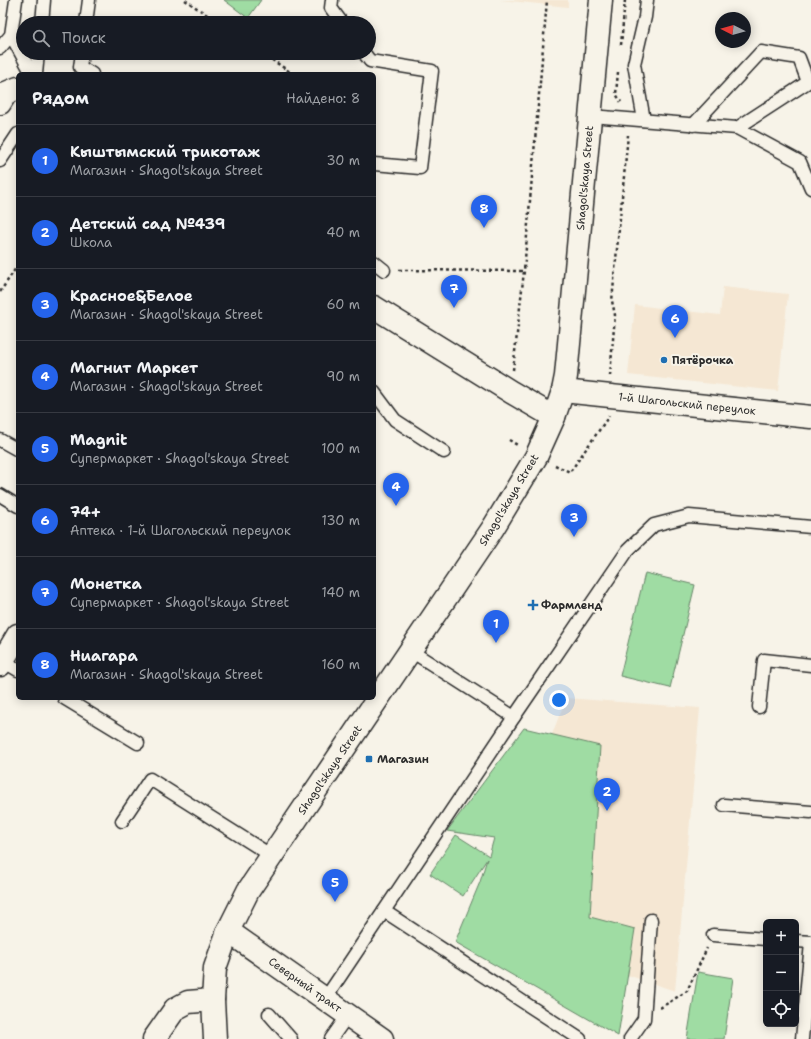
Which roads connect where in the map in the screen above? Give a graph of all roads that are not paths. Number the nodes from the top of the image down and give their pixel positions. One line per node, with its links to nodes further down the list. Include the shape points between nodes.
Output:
1 (16, 0): 10 (lane)
2 (44, 0): 7 (lane)
3 (89, 0): 8 (lane)
4 (332, 0): 9 (lane, via 331,8)
5 (602, 0): 22 (main road, Shagol'skaya Street)
6 (647, 0): 23 (lane, via 634,64)
7 (43, 16)
8 (87, 16)
9 (337, 16)
10 (11, 35): 11 (lane); 12 (lane)
11 (16, 44)
12 (0, 48)
13 (24, 60): 17 (lane)
14 (37, 60): 18 (lane)
15 (81, 60): 19 (lane, via 80,67)
16 (369, 60): 28 (lane, via 432,71 420,168)
17 (31, 72)
18 (36, 72)
19 (89, 72)
20 (16, 89): 21 (main road, via 6,94)
21 (0, 104)
22 (591, 116): 23 (lane); 33 (main road, Shagol'skaya Street)
23 (644, 120): 24 (lane)
24 (693, 125): 25 (lane); 25 (lane, via 761,52 799,58 808,82)
25 (737, 128): 29 (lane, via 800,162)
26 (16, 137): 27 (lane)
27 (0, 161)
28 (376, 164)
29 (811, 188)
30 (376, 264): 31 (lane)
31 (384, 270)
32 (376, 309): 35 (main road)
33 (563, 391): 35 (main road, Shagol'skaya Street); 36 (main road, 1-й Шагольский переулок)
34 (376, 395): 39 (lane, via 395,420)
35 (554, 417): 44 (main road, Shagol'skaya Street, via 536,457 493,528)
36 (811, 417)
37 (0, 440): 38 (lane)
38 (16, 449)
39 (444, 452)
40 (0, 495): 41 (lane)
41 (16, 505)
42 (811, 527): 49 (lane, via 689,516 654,525 628,550)
43 (16, 640): 45 (main road)
44 (411, 651): 49 (lane); 54 (main road, Shagol'skaya Street)
45 (7, 665)
46 (811, 665): 48 (lane, via 764,660)
47 (67, 700): 50 (lane)
48 (759, 707)
49 (514, 717): 55 (lane)
50 (138, 743)
51 (724, 805): 52 (lane)
52 (811, 812)
53 (122, 821): 54 (lane, via 150,779)
54 (272, 856): 57 (main road, Shagol'skaya Street, via 248,892)
55 (384, 912): 62 (lane); 71 (lane)
56 (651, 920): 72 (lane, via 644,1018)
57 (228, 931): 62 (main road, Северный тракт); 63 (main road, Shagol'skaya Street, via 215,968)
58 (713, 935): 59 (lane)
59 (763, 939)
60 (799, 941): 61 (lane)
61 (811, 943): 73 (lane)
62 (325, 999): 65 (main road, Северный тракт)
63 (213, 1000): 66 (main road, via 188,1002 175,1009); 67 (main road, Shagol'skaya Street)
64 (269, 1014): 68 (lane)
65 (348, 1015): 69 (lane); 70 (main road, Северный тракт)
66 (154, 1039)
67 (215, 1039)
68 (290, 1039)
69 (331, 1039)
70 (382, 1039)
71 (580, 1039)
72 (630, 1039)
73 (802, 1039)

